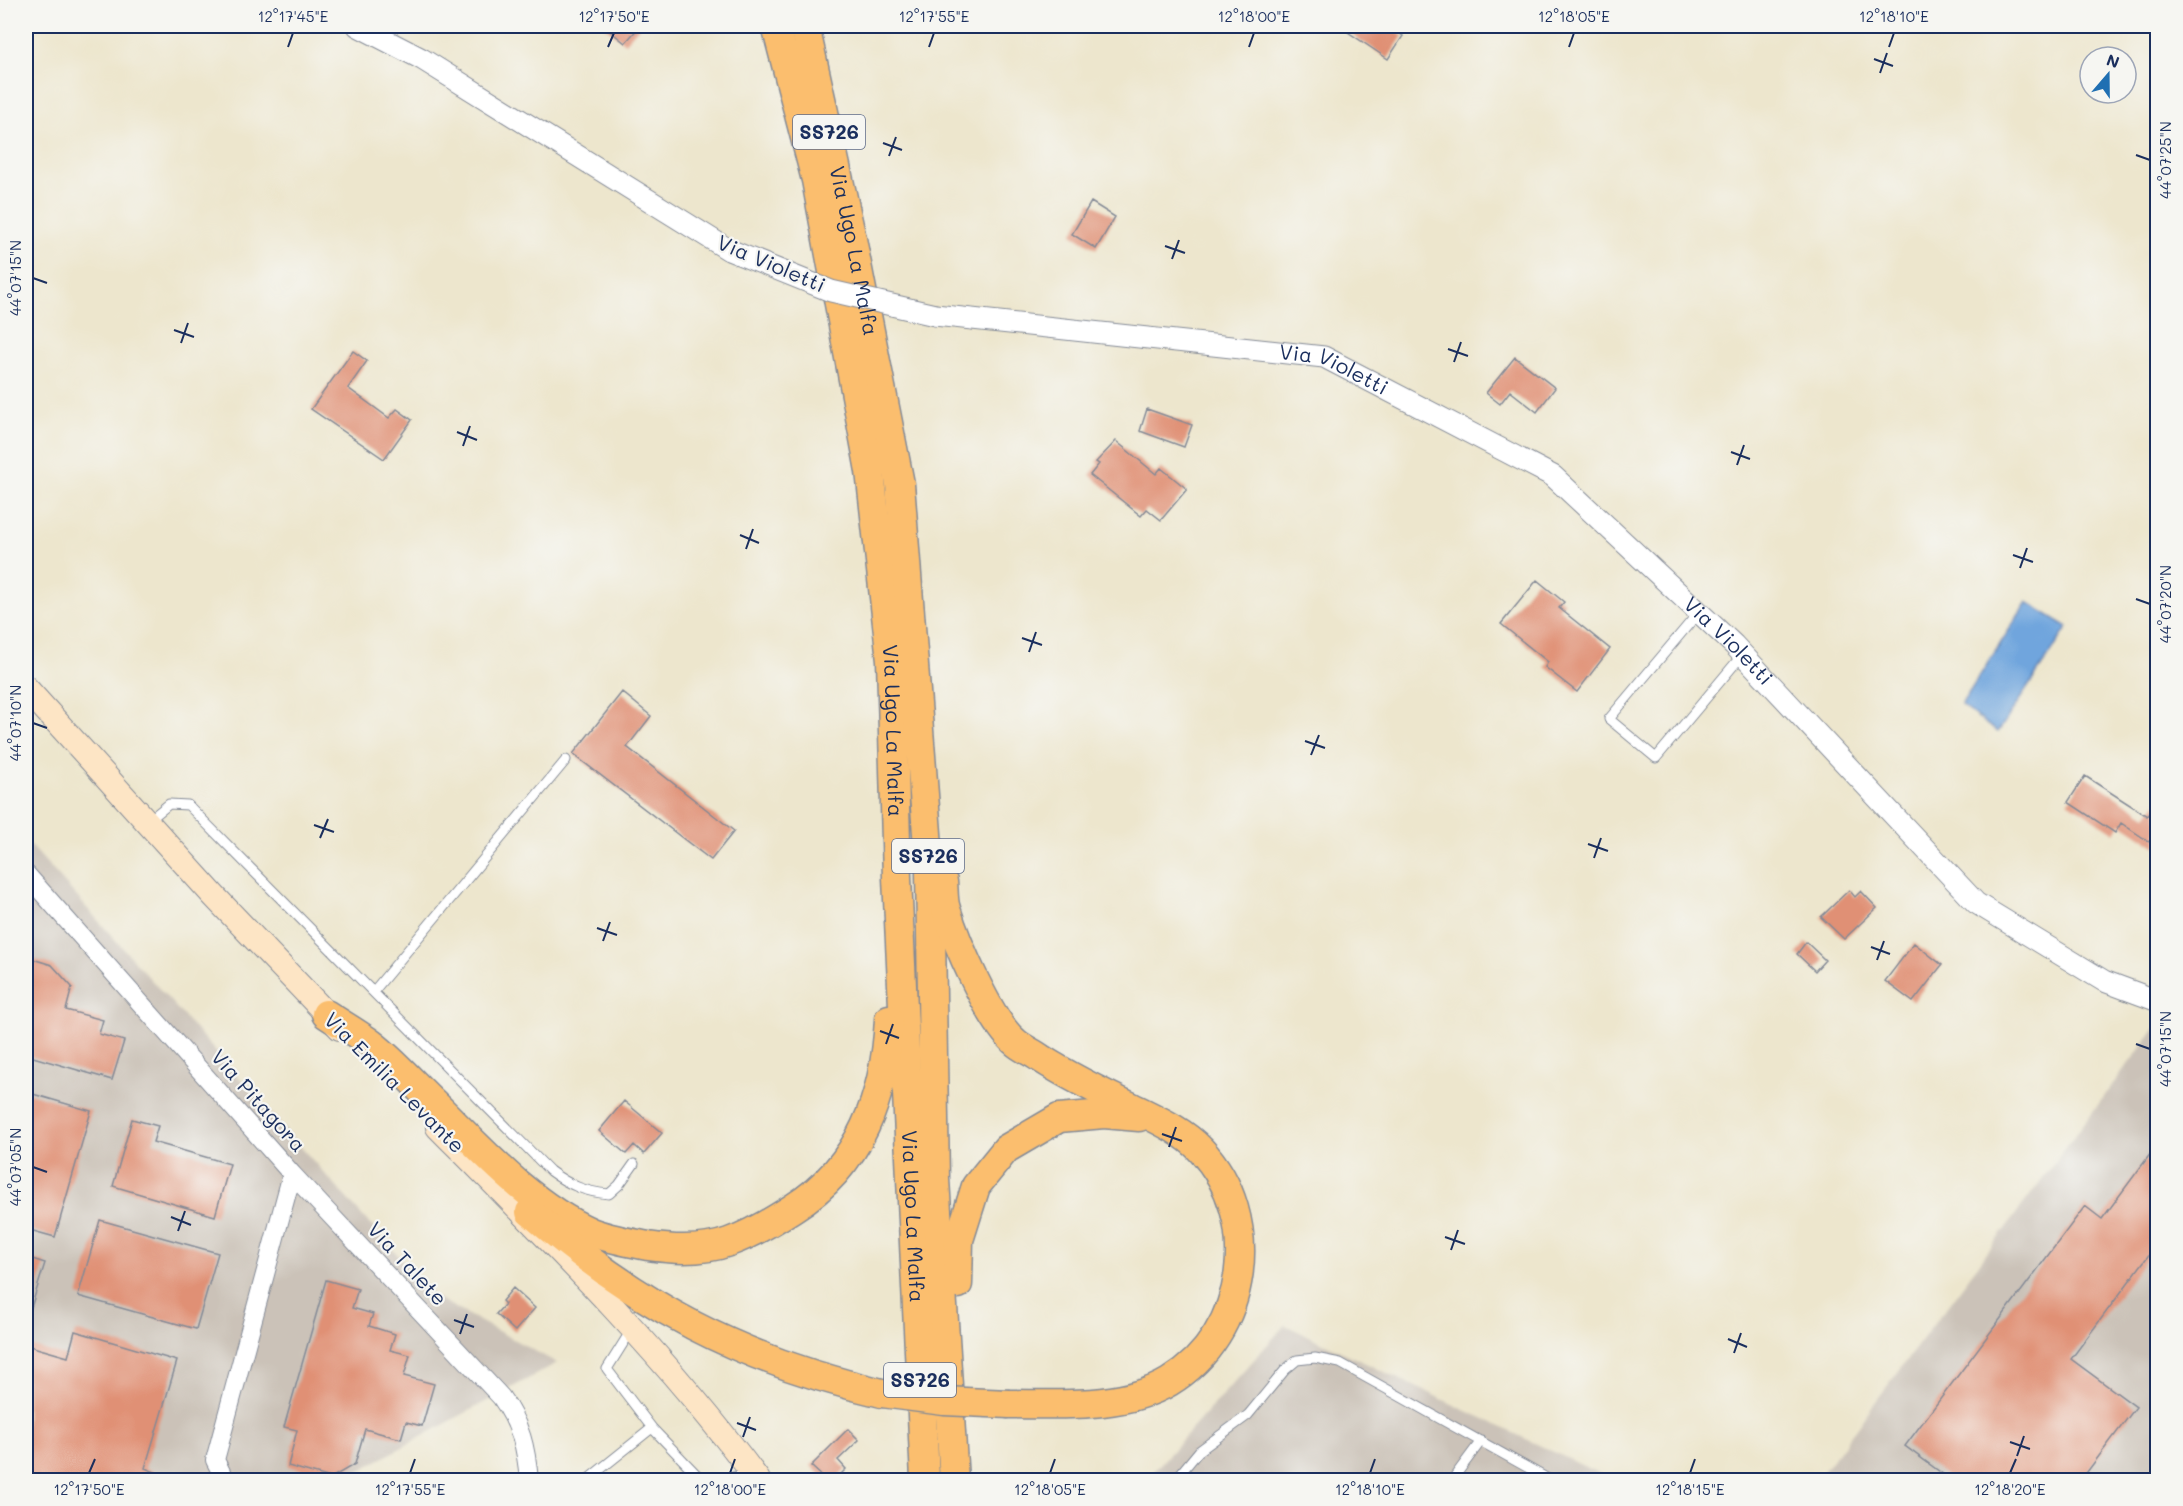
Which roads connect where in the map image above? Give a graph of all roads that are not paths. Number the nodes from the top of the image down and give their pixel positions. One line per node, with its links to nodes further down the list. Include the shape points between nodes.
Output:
1 (358, 26): 5 (street, Via Violetti, bridge, via 422,59 729,250 831,291 935,315 1324,357 1553,476)
2 (776, 26): 11 (highway, Via Ugo La Malfa / SS726, via 816,180 870,471 891,660)
3 (805, 26): 4 (highway, Via Ugo La Malfa / SS726)
4 (900, 484): 15 (highway, via 915,535 945,907 982,995 1013,1040 1079,1082); 23 (highway, Via Ugo La Malfa / SS726, via 930,872 935,1179)
5 (1699, 612): 6 (street, Via Violetti); 6 (lane, via 1610,719 1656,758)
6 (1743, 654): 13 (street, Via Violetti, via 1976,903 2104,981)
7 (26, 688): 9 (main road, Via Emilia Levante)
8 (566, 760): 12 (lane)
9 (147, 823): 12 (lane, via 169,804 189,805); 14 (main road, Via Emilia Levante)
10 (26, 874): 18 (street, Via Pitagora)
11 (897, 878): 14 (highway, via 886,905 890,994 887,1046 877,1098 859,1141 836,1174 803,1202 728,1243 686,1249 650,1246 592,1232 562,1217 468,1137 373,1044); 27 (highway, Via Ugo La Malfa / SS726)
12 (373, 992): 16 (lane, via 550,1171 568,1184 609,1194)
13 (2157, 1001)
14 (326, 1014): 17 (main road, Via Emilia Levante)
15 (1156, 1119): 17 (highway, bridge, via 1200,1149 1227,1187 1240,1233 1235,1296 1218,1333 1169,1382 1131,1396 1094,1401 944,1401 882,1393 797,1370 647,1301 588,1260); 23 (highway, via 1104,1114 1059,1118 1006,1149 976,1186 959,1240)
16 (634, 1164)
17 (476, 1166): 19 (main road, Via Emilia Levante)
18 (292, 1174): 24 (street, Via Pitagora, via 215,1460); 25 (street, Via Talete, via 501,1397 517,1419)
19 (632, 1329): 20 (lane, via 607,1369); 22 (main road, Via Emilia Levante)
20 (652, 1428): 22 (lane, via 702,1480); 26 (lane)
21 (1481, 1441): 28 (lane, via 1340,1363 1315,1358 1297,1360 1248,1415 1199,1451); 29 (lane); 30 (lane)
22 (756, 1477)
23 (954, 1479)
24 (225, 1480)
25 (529, 1480)
26 (587, 1480)
27 (925, 1480)
28 (1175, 1480)
29 (1452, 1480)
30 (1550, 1480)

